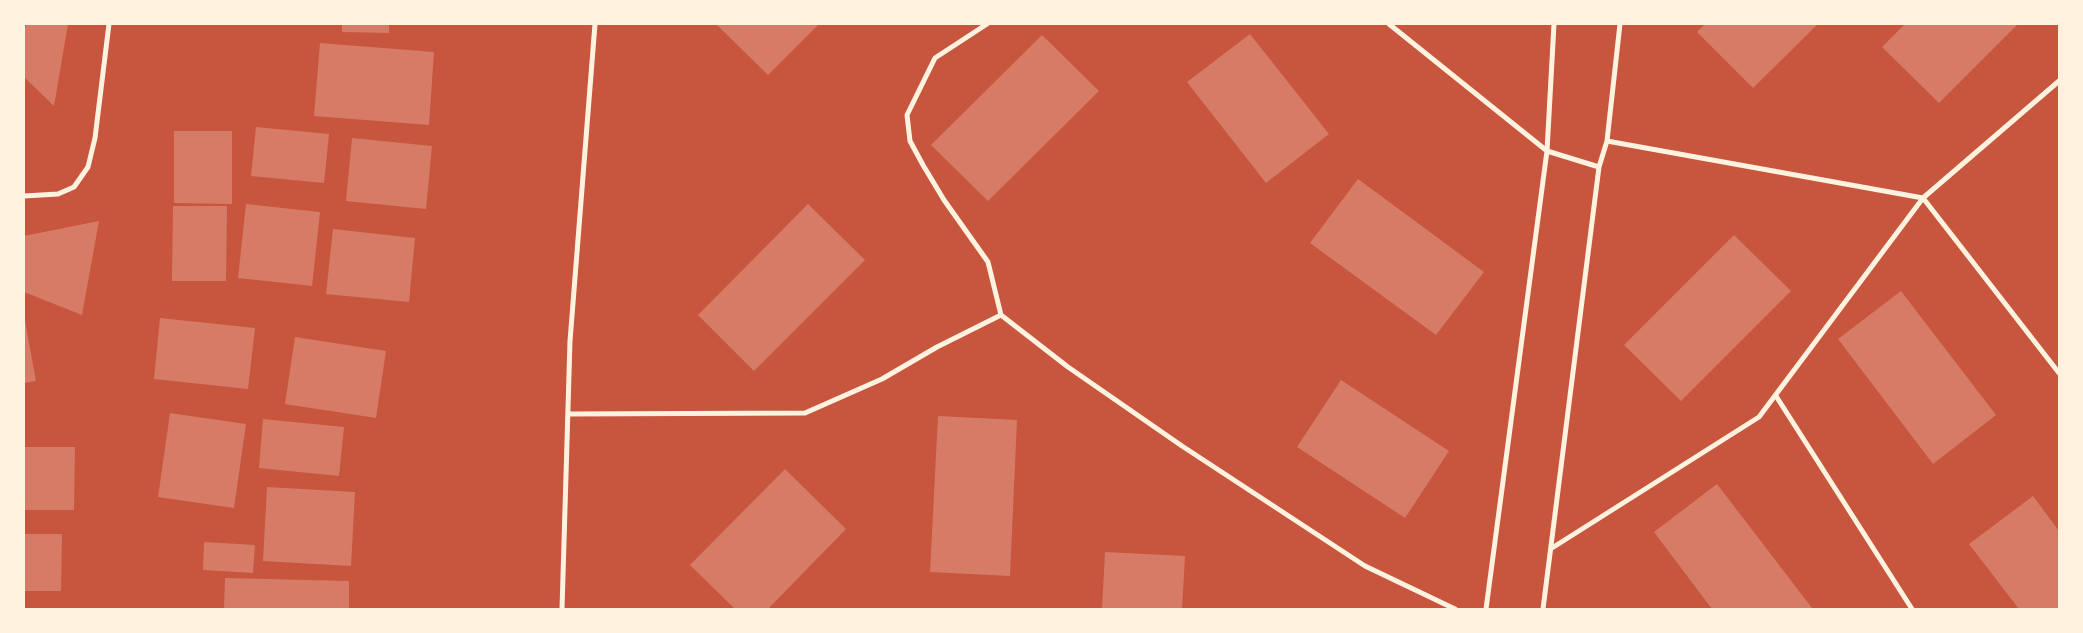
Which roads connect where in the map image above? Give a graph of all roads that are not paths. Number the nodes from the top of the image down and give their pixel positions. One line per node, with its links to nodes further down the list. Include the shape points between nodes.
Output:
1 (109, 24): 11 (street, via 95,138 88,167 74,187 58,194)
2 (595, 24): 16 (street, via 570,341)
3 (987, 24): 13 (street, via 935,58 907,115 910,141 923,165 988,262)
4 (1388, 24): 9 (street)
5 (1554, 24): 9 (street)
6 (1620, 24): 8 (street)
7 (2059, 81): 12 (street)
8 (1607, 141): 10 (street); 12 (street)
9 (1546, 151): 10 (street); 20 (street)
10 (1599, 167): 17 (street)
11 (24, 196)
12 (1923, 198): 14 (street); 15 (street)
13 (1001, 315): 16 (street, via 937,347 882,380 805,413); 19 (street, via 1068,367 1182,446 1365,566)
14 (2059, 373)
15 (1776, 396): 17 (street, via 1760,417); 22 (street)
16 (568, 414): 18 (street)
17 (1552, 548): 21 (street)
18 (562, 609)
19 (1455, 609)
20 (1486, 609)
21 (1543, 609)
22 (1912, 609)

